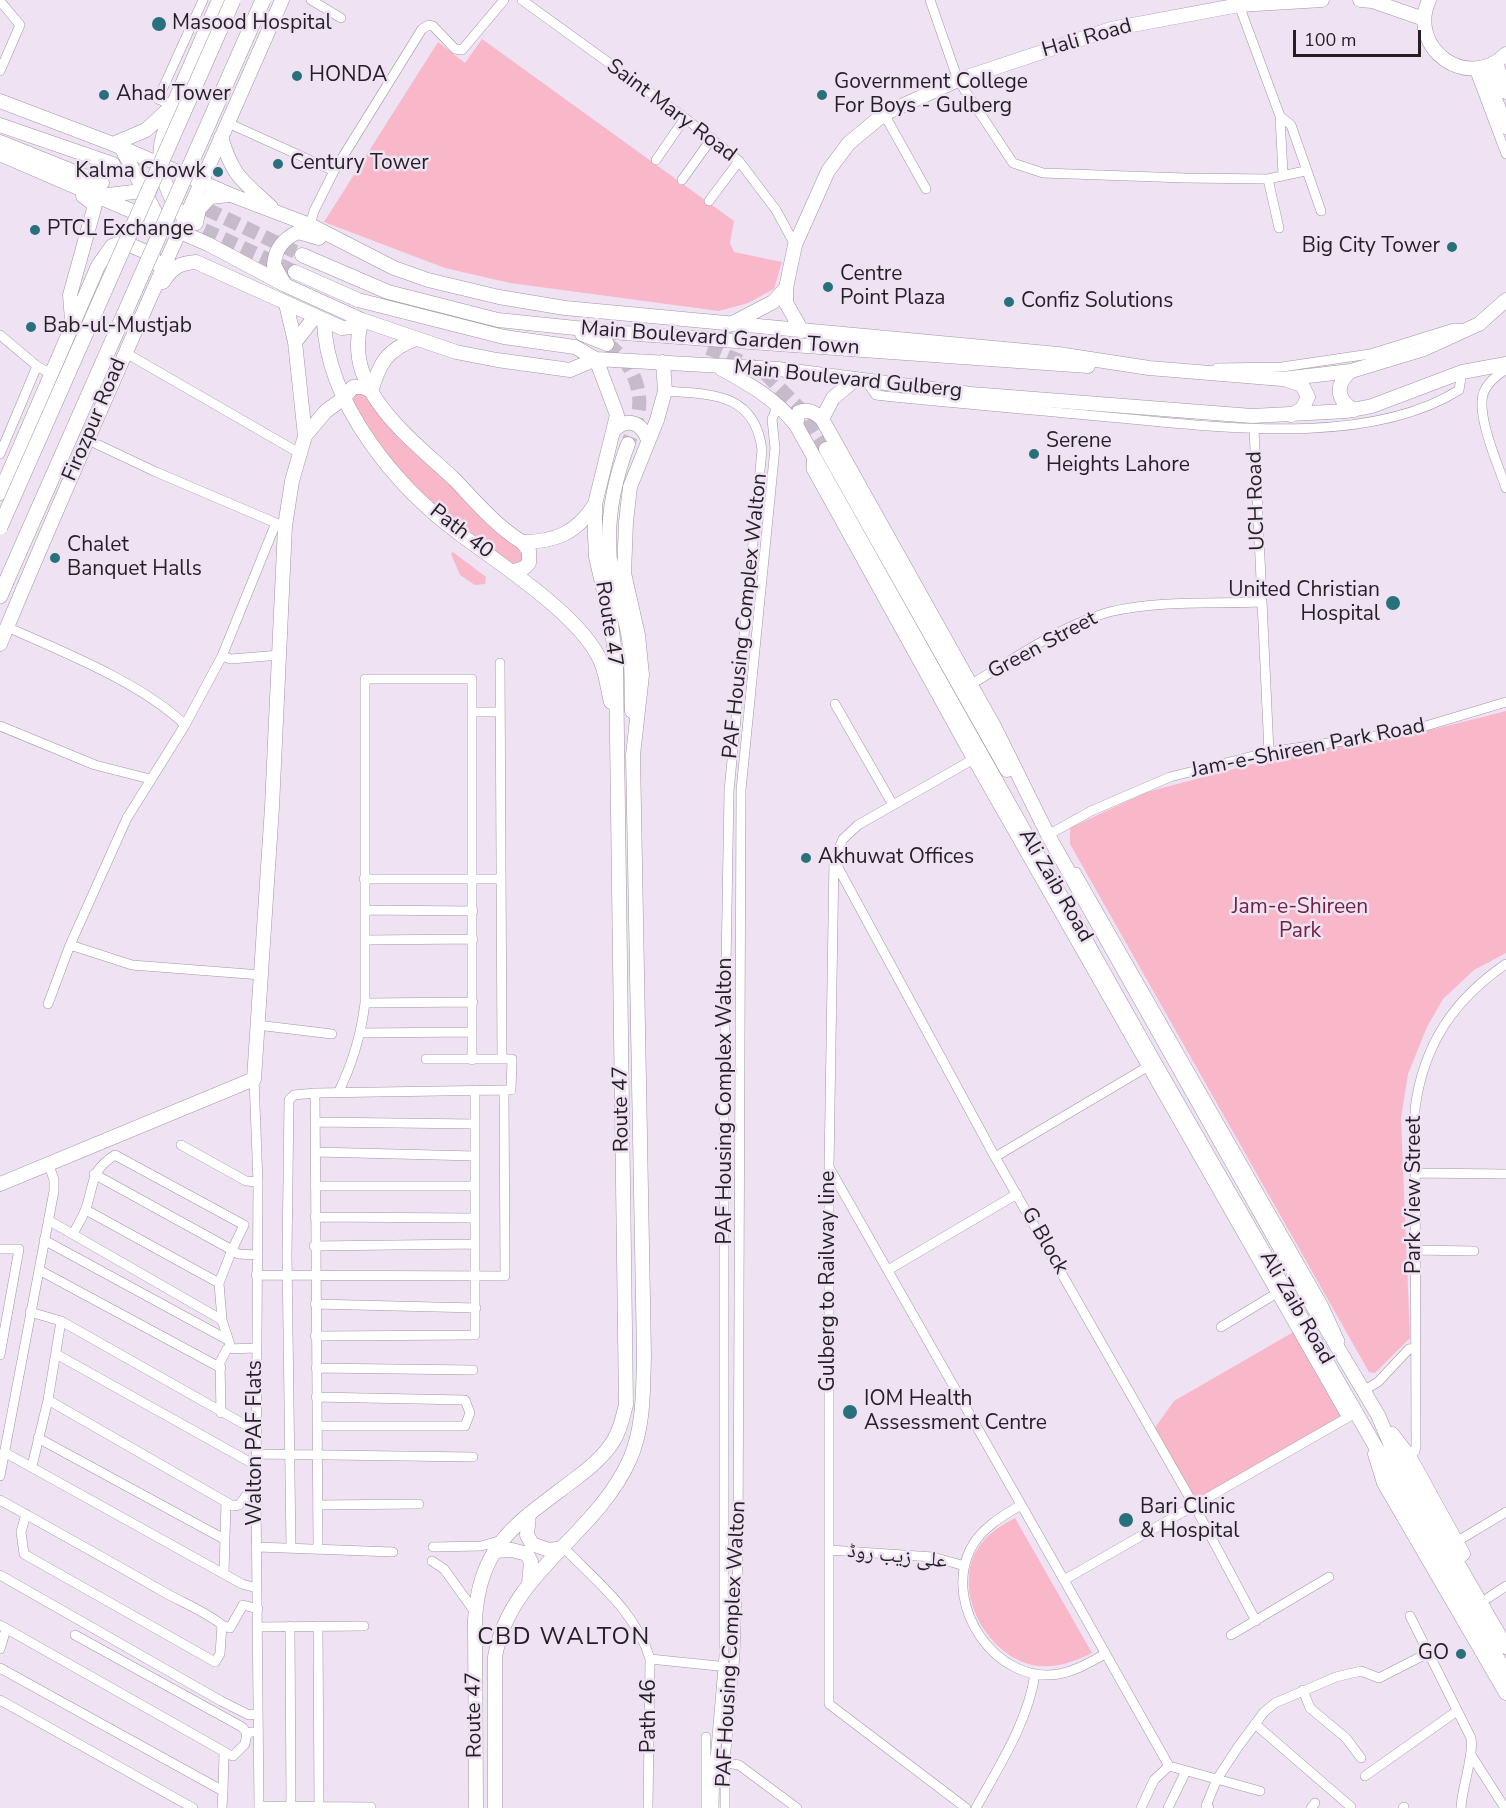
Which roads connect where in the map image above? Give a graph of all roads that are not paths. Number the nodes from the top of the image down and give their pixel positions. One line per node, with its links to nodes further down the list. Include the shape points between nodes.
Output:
1 (203, 0): 22 (street, via 158,99)
2 (219, 0): 22 (main road)
3 (233, 0): 118 (main road, bridge)
4 (263, 0): 121 (main road, bridge)
5 (282, 0): 26 (main road, Firozpur Road)
6 (311, 0): 15 (street)
7 (504, 0): 40 (street, via 462,50 455,49 433,26 422,29)
8 (522, 0): 25 (street, Saint Mary Road)
9 (930, 0): 19 (street)
10 (1322, 0): 14 (main road, Hali Road)
11 (1360, 0): 16 (main road)
12 (1429, 0): 16 (main road)
13 (0, 1): 18 (street, via 20,25)
14 (1239, 5): 19 (main road, Hali Road, via 1111,29); 24 (street)
15 (341, 18)
16 (1424, 19): 17 (main road, via 1430,45 1454,66)
17 (1494, 64): 20 (main road); 28 (main road); 34 (street)
18 (0, 71)
19 (958, 80): 23 (main road, Hali Road); 43 (street, via 1013,163 1043,173)
20 (1506, 92)
21 (0, 101): 32 (main road)
22 (173, 105): 32 (main road, via 146,130); 39 (main road, via 161,147)
23 (884, 114): 47 (street); 60 (main road, Hali Road, via 849,143 828,171)
24 (1281, 116): 41 (street, via 1291,125); 42 (street)
25 (685, 118): 30 (street, Saint Mary Road); 35 (street)
26 (228, 123): 29 (main road, Firozpur Road); 40 (street)
27 (0, 125): 38 (main road)
28 (1506, 127)
29 (221, 137): 45 (main road, Firozpur Road); 53 (main road, via 229,165 238,178)
30 (712, 138): 36 (street, Saint Mary Road); 44 (street)
31 (0, 142): 48 (main road)
32 (117, 146): 39 (main road); 49 (main road)
33 (0, 154): 37 (main road)
34 (1506, 154)
35 (656, 160)
36 (739, 161): 51 (street); 60 (street, Saint Mary Road, via 776,210)
37 (20, 163): 48 (main road); 70 (main road, via 95,205 70,295)
38 (112, 164)
39 (163, 165): 45 (main road); 46 (main road)
40 (334, 171): 55 (street)
41 (1305, 171): 42 (street); 52 (street)
42 (1283, 174): 43 (street)
43 (1268, 179): 57 (street)
44 (682, 180)
45 (202, 182): 46 (main road); 50 (main road); 56 (main road, Firozpur Road)
46 (166, 188): 49 (main road); 56 (main road)
47 (926, 189)
48 (100, 190): 49 (main road); 54 (main road)
49 (144, 191): 54 (main road)
50 (231, 195): 53 (main road, Main Boulevard Gulberg); 58 (main road, via 210,197 199,209 197,230)
51 (709, 201)
52 (1321, 211)
53 (278, 213): 55 (main road, Main Boulevard Gulberg)
54 (162, 225): 56 (main road); 67 (main road, via 165,248)
55 (310, 225): 59 (main road, Main Boulevard Gulberg)
56 (182, 226): 58 (main road, Main Boulevard Gulberg); 67 (main road, Firozpur Road)
57 (1279, 228)
58 (208, 244): 63 (main road, Main Boulevard Gulberg)
59 (345, 245): 63 (main road, via 298,232 285,240 274,266); 71 (main road, Main Boulevard Gulberg, via 428,280 499,297)
60 (795, 245): 64 (main road, Hali Road)
61 (302, 255): 72 (main road, Main Boulevard Garden Town, via 407,297 498,320)
62 (295, 272): 82 (main road, Main Boulevard Garden Town, via 358,300 504,337 575,347)
63 (285, 285): 69 (main road, Main Boulevard Gulberg)
64 (786, 288): 71 (main road, via 773,302); 74 (main road, via 786,303)
65 (1506, 300): 73 (main road, Main Boulevard Gulberg)
66 (286, 304): 67 (main road, via 196,262 186,262 171,269); 68 (main road); 78 (main road)
67 (144, 312): 70 (main road, via 155,267 153,255 123,242 107,250); 81 (main road, Firozpur Road)
68 (319, 319): 69 (main road, via 349,329); 78 (main road); 97 (main road, Path 40, via 332,371)
69 (360, 320): 77 (main road, Main Boulevard Gulberg); 96 (main road, Path 40, via 357,346)
70 (72, 322): 92 (main road)
71 (729, 325): 74 (main road, Main Boulevard Gulberg)
72 (560, 327): 75 (main road, Main Boulevard Garden Town); 79 (main road)
73 (1474, 327): 89 (main road, Main Boulevard Gulberg, via 1424,349); 90 (street, via 1454,328 1370,354 1282,367)
74 (802, 331): 87 (main road, Main Boulevard Gulberg, via 1058,354)
75 (624, 333): 80 (main road); 87 (main road, Main Boulevard Garden Town, via 1053,365)
76 (0, 335): 86 (street)
77 (416, 339): 82 (main road, Main Boulevard Gulberg, via 456,352 570,370); 96 (main road, via 390,353 375,374)
78 (295, 342): 105 (main road)
79 (607, 344)
80 (708, 348)
81 (124, 352): 106 (main road, Firozpur Road); 111 (street)
82 (596, 359): 83 (main road, Main Boulevard Gulberg); 104 (main road, Route 47, via 615,407)
83 (663, 362): 85 (main road, Main Boulevard Gulberg); 95 (main road, Route 47)
84 (1506, 364): 91 (main road, Main Boulevard Gulberg)
85 (715, 365): 93 (main road, Main Boulevard Gulberg); 98 (main road, Ali Zaib Road)
86 (37, 366): 92 (street); 110 (street)
87 (1149, 368): 90 (main road, Main Boulevard Gulberg)
88 (1506, 369): 113 (street, via 1492,379 1482,402)
89 (1351, 371): 94 (main road, Main Boulevard Gulberg); 99 (main road, via 1341,382 1339,394 1344,405)
90 (1191, 372): 94 (main road, Main Boulevard Gulberg)
91 (1462, 372): 99 (main road, Main Boulevard Gulberg, via 1389,401); 103 (street, via 1459,390 1408,411 1318,429)
92 (51, 374): 115 (main road)
93 (860, 379): 100 (main road, Main Boulevard Gulberg, via 1113,407); 101 (main road, via 833,398); 103 (street, via 876,395)
94 (1282, 379): 100 (main road, via 1297,382 1306,390 1306,403)
95 (665, 391): 107 (main road, Route 47); 289 (street, PAF Housing Complex Walton, via 715,396 737,404 755,420 762,450 729,791 724,1082)
96 (371, 392): 97 (main road, via 353,387); 119 (main road, Path 40, via 414,443)
97 (344, 399): 105 (main road, via 326,411); 120 (main road, Path 40, via 377,450 414,495)
98 (778, 405): 102 (main road, Ali Zaib Road); 291 (street, PAF Housing Complex Walton, via 772,419 775,448 741,790 738,1554)
99 (1354, 410): 100 (main road, Main Boulevard Gulberg)
100 (1290, 415)
101 (822, 419): 102 (main road, via 805,410 799,412); 128 (main road, Ali Zaib Road)
102 (795, 424): 112 (main road, Ali Zaib Road)
103 (1254, 429): 122 (street, UCH Road)
104 (614, 430): 107 (main road, via 621,423 634,422 641,426); 116 (main road, Route 47)
105 (305, 436): 111 (main road)
106 (86, 439): 117 (street); 123 (main road, Firozpur Road)
107 (648, 440): 137 (main road, Route 47, via 630,487 626,522 624,573 638,635 642,675)
108 (628, 444): 137 (main road, via 616,477 609,547 630,653)
109 (826, 449): 141 (main road, via 982,729)
110 (0, 454)
111 (301, 454): 117 (main road)
112 (812, 454): 138 (street, via 811,469); 226 (main road, Ali Zaib Road)
113 (1503, 470): 114 (street)
114 (1506, 488)
115 (0, 493)
116 (595, 504): 119 (main road, Path 40, via 586,517 561,537); 135 (main road, Route 47, via 596,557 616,649)
117 (280, 524): 125 (main road); 126 (street)
118 (0, 527)
119 (522, 542): 120 (main road, via 531,559 524,568)
120 (512, 572): 135 (main road, Path 40, via 578,630 597,654)
121 (3, 589)
122 (1262, 603): 128 (street, Green Street, via 1150,605 1107,613 1065,630); 136 (street, UCH Road)
123 (7, 627): 124 (main road, Firozpur Road); 133 (street, via 160,702)
124 (0, 644)
125 (280, 655): 126 (street, via 231,659); 152 (main road)
126 (222, 656): 133 (street)
127 (500, 663): 132 (street)
128 (970, 685): 141 (main road, Ali Zaib Road)
129 (1506, 702): 136 (street, Jam-e-Shireen Park Road, via 1408,731)
130 (834, 705): 140 (street)
131 (472, 712): 132 (street); 143 (street, via 472,679 365,679); 144 (street)
132 (500, 712): 145 (street)
133 (185, 725): 139 (street)
134 (0, 726): 139 (street, via 95,765)
135 (616, 728): 250 (main road, Route 47, via 626,1405 616,1437 590,1468)
136 (1269, 752): 141 (street, Jam-e-Shireen Park Road, via 1170,777 1091,811)
137 (633, 755): 258 (main road, Route 47, via 642,1408 630,1459 612,1493)
138 (972, 760): 140 (street, Gulberg to Railway line); 163 (street)
139 (150, 779): 150 (street, via 127,818)
140 (893, 805): 142 (street, Gulberg to Railway line, via 858,825 843,839)
141 (1048, 835): 222 (main road, Ali Zaib Road)
142 (834, 860): 174 (street, G Block); 176 (street, Gulberg to Railway line)
143 (364, 879): 144 (street); 146 (street)
144 (473, 879): 145 (street); 147 (street)
145 (501, 879): 161 (street)
146 (365, 910): 147 (street); 149 (street)
147 (473, 910): 148 (street)
148 (473, 939): 149 (street); 153 (street)
149 (365, 940): 154 (street)
150 (70, 945): 152 (street, via 132,965); 155 (street)
151 (1506, 964): 177 (street, Park View Street, via 1456,1007 1423,1066 1415,1109)
152 (261, 975): 156 (main road)
153 (473, 1002): 154 (street); 157 (street)
154 (365, 1003): 158 (street)
155 (48, 1005)
156 (257, 1025): 159 (street); 164 (main road)
157 (472, 1032): 158 (street); 162 (street)
158 (361, 1033): 168 (street)
159 (332, 1034)
160 (426, 1059): 162 (street)
161 (502, 1059): 162 (street); 166 (street, via 512,1059 511,1090)
162 (472, 1060)
163 (1147, 1067): 174 (street); 205 (street)
164 (254, 1079): 175 (main road); 180 (street, Walton PAF Flats)
165 (475, 1090): 166 (street); 168 (street); 170 (street)
166 (504, 1090): 202 (street, via 506,1276)
167 (315, 1093): 168 (street); 169 (street); 200 (street, via 294,1095 287,1107)
168 (339, 1093)
169 (316, 1122): 170 (street); 172 (street)
170 (475, 1124): 173 (street)
171 (181, 1145): 180 (street, via 246,1181)
172 (316, 1152): 173 (street); 182 (street)
173 (475, 1156): 183 (street)
174 (995, 1157): 184 (street, G Block)
175 (50, 1165): 181 (main road); 188 (street, via 54,1180)
176 (829, 1167): 199 (street); 259 (street, Gulberg to Railway line)
177 (1415, 1173): 179 (street); 195 (street, Park View Street)
178 (94, 1174): 185 (street); 194 (street); 194 (street, via 100,1164 115,1155 244,1225)
179 (1506, 1174)
180 (258, 1182): 197 (street, Walton PAF Flats)
181 (0, 1184)
182 (315, 1186): 183 (street); 186 (street)
183 (475, 1186): 187 (street)
184 (1017, 1194): 199 (street); 247 (street, G Block)
185 (86, 1210): 189 (street); 204 (street)
186 (315, 1217): 187 (street); 192 (street)
187 (475, 1218): 191 (street)
188 (48, 1220): 189 (street); 190 (street)
189 (73, 1234): 209 (street)
190 (44, 1239): 198 (street); 214 (street)
191 (475, 1244): 192 (street); 202 (street)
192 (314, 1246): 203 (street)
193 (0, 1249): 213 (street, via 20,1249)
194 (232, 1250): 197 (street); 204 (street)
195 (1415, 1250): 196 (street); 216 (street, Park View Street)
196 (1474, 1251)
197 (258, 1255): 201 (street, Walton PAF Flats)
198 (39, 1270): 208 (street); 219 (street)
199 (888, 1270): 246 (street)
200 (288, 1274): 201 (street); 203 (street); 235 (street)
201 (256, 1275): 215 (street, Walton PAF Flats)
202 (475, 1275): 203 (street); 207 (street)
203 (314, 1276): 206 (street)
204 (219, 1282): 209 (street)
205 (1277, 1293): 211 (street); 226 (street)
206 (315, 1304): 207 (street); 212 (street)
207 (476, 1308): 212 (street, via 474,1336)
208 (30, 1312): 210 (street); 232 (street)
209 (222, 1320): 214 (street)
210 (61, 1321): 217 (street); 225 (street)
211 (1221, 1327)
212 (315, 1336): 220 (street)
213 (2, 1337): 218 (street)
214 (230, 1344): 215 (street); 219 (street)
215 (256, 1348): 229 (street, Walton PAF Flats)
216 (1414, 1348): 222 (street); 234 (street, Park View Street, via 1416,1446)
217 (56, 1354): 224 (street); 239 (street)
218 (0, 1355)
219 (220, 1368): 225 (street)
220 (316, 1368): 221 (street); 223 (street)
221 (473, 1370)
222 (1363, 1391): 227 (main road, Ali Zaib Road)
223 (316, 1397): 228 (street); 228 (street, via 465,1400 470,1413 465,1426)
224 (48, 1400): 231 (street); 243 (street)
225 (221, 1413): 229 (street)
226 (1352, 1415): 230 (main road, Ali Zaib Road); 247 (street)
227 (1378, 1415): 234 (main road, Ali Zaib Road); 284 (main road, Ali Zaib Road, via 1395,1455)
228 (317, 1426): 236 (street)
229 (256, 1431): 233 (street, Walton PAF Flats)
230 (1369, 1432): 292 (main road, Ali Zaib Road); 295 (main road, Ali Zaib Road, via 1384,1483)
231 (38, 1438): 238 (street); 251 (street)
232 (4, 1452): 238 (street); 240 (street)
233 (257, 1455): 235 (street); 239 (street, Walton PAF Flats)
234 (1409, 1456): 252 (main road, Ali Zaib Road)
235 (289, 1457): 236 (street); 256 (street)
236 (318, 1457): 237 (street); 245 (street)
237 (473, 1457)
238 (32, 1466): 263 (street)
239 (256, 1466): 241 (street, Walton PAF Flats)
240 (0, 1476)
241 (256, 1492): 243 (street, via 249,1492 236,1506); 254 (street, Walton PAF Flats)
242 (0, 1500): 249 (street)
243 (226, 1502): 251 (street)
244 (419, 1504): 245 (street)
245 (318, 1505): 257 (street)
246 (1021, 1505): 262 (street, via 984,1532 971,1549); 266 (street)
247 (1195, 1506): 266 (street); 274 (street, G Block)
248 (1506, 1512): 252 (street)
249 (26, 1514): 275 (street); 275 (street, via 21,1532 24,1554 215,1662 220,1654)
250 (529, 1514): 253 (main road, Route 47); 258 (main road, via 527,1535 532,1544)
251 (224, 1539): 263 (street)
252 (1456, 1542): 270 (main road, Ali Zaib Road)
253 (498, 1545): 255 (street); 267 (main road, via 527,1554 531,1562); 272 (main road, Route 47, via 482,1572)
254 (257, 1547): 256 (street); 269 (street, Walton PAF Flats)
255 (433, 1547)
256 (291, 1548): 257 (street)
257 (318, 1548): 260 (street)
258 (564, 1548): 267 (main road, Route 47); 288 (street, Path 46, via 637,1626)
259 (829, 1550): 262 (street, علی زیب روڈ, via 933,1557); 326 (street, Gulberg to Railway line, via 829,1704)
260 (393, 1552)
261 (432, 1561): 272 (street, via 444,1569)
262 (965, 1566): 293 (street, via 963,1590 967,1611 980,1637 1004,1662)
263 (224, 1573): 269 (street)
264 (0, 1575): 298 (street, via 221,1701 249,1715)
265 (1329, 1577): 274 (street)
266 (1064, 1580): 287 (street)
267 (529, 1583): 320 (main road, Route 47, via 499,1632 495,1657)
268 (1506, 1586): 270 (street)
269 (257, 1588): 271 (street, Walton PAF Flats)
270 (1488, 1598): 281 (main road, Ali Zaib Road)
271 (258, 1610): 275 (street, via 243,1605 230,1628); 280 (street, Walton PAF Flats)
272 (475, 1612): 319 (main road, Route 47)
273 (1410, 1616): 286 (street)
274 (1256, 1621): 283 (street)
275 (222, 1625)
276 (290, 1626): 277 (street); 280 (street); 314 (street)
277 (318, 1626): 278 (street); 318 (street)
278 (364, 1626)
279 (3, 1627): 285 (street); 302 (street)
280 (259, 1627): 298 (street, Walton PAF Flats)
281 (1506, 1629)
282 (75, 1635): 300 (street)
283 (1231, 1635)
284 (1506, 1647)
285 (0, 1648)
286 (1428, 1653): 294 (street, via 1380,1678 1362,1671); 297 (street)
287 (1105, 1654): 293 (street, via 1058,1674); 306 (street)
288 (650, 1659): 289 (street); 321 (street, Path 46)
289 (723, 1666): 291 (street); 305 (street, PAF Housing Complex Walton)
290 (0, 1668): 310 (street)
291 (734, 1668): 305 (street, PAF Housing Complex Walton)
292 (1506, 1673)
293 (1035, 1674): 327 (street, via 1020,1722)
294 (1303, 1690): 299 (street, via 1275,1703); 304 (street, via 1310,1708 1346,1738)
295 (1506, 1694)
296 (0, 1700): 316 (street)
297 (1457, 1711): 303 (street, via 1471,1738); 308 (street)
298 (256, 1714): 300 (street, Walton PAF Flats)
299 (1256, 1724): 309 (street); 312 (street)
300 (252, 1732): 302 (street, via 238,1753 233,1756); 313 (street, Walton PAF Flats)
301 (706, 1737): 305 (street)
302 (224, 1752): 310 (street)
303 (1471, 1755): 331 (street); 332 (street)
304 (1361, 1758)
305 (715, 1760): 322 (street); 323 (street, PAF Housing Complex Walton); 324 (street, PAF Housing Complex Walton); 325 (street, via 739,1765)
306 (1168, 1766): 307 (street); 328 (street, via 1155,1780)
307 (1186, 1771): 309 (street); 329 (street)
308 (1365, 1776)
309 (1217, 1779): 311 (street); 330 (street, via 1206,1806)
310 (223, 1791): 317 (street)
311 (1260, 1791)
312 (1352, 1806)
313 (259, 1807): 314 (street)
314 (291, 1807): 318 (street)
315 (371, 1807): 318 (street)
316 (193, 1808)
317 (222, 1808)
318 (319, 1808)
319 (476, 1808)
320 (495, 1808)
321 (648, 1808)
322 (706, 1808)
323 (714, 1808)
324 (725, 1808)
325 (797, 1808)
326 (966, 1808)
327 (976, 1808)
328 (1141, 1808)
329 (1168, 1808)
330 (1209, 1808)
331 (1461, 1808)
332 (1505, 1808)

